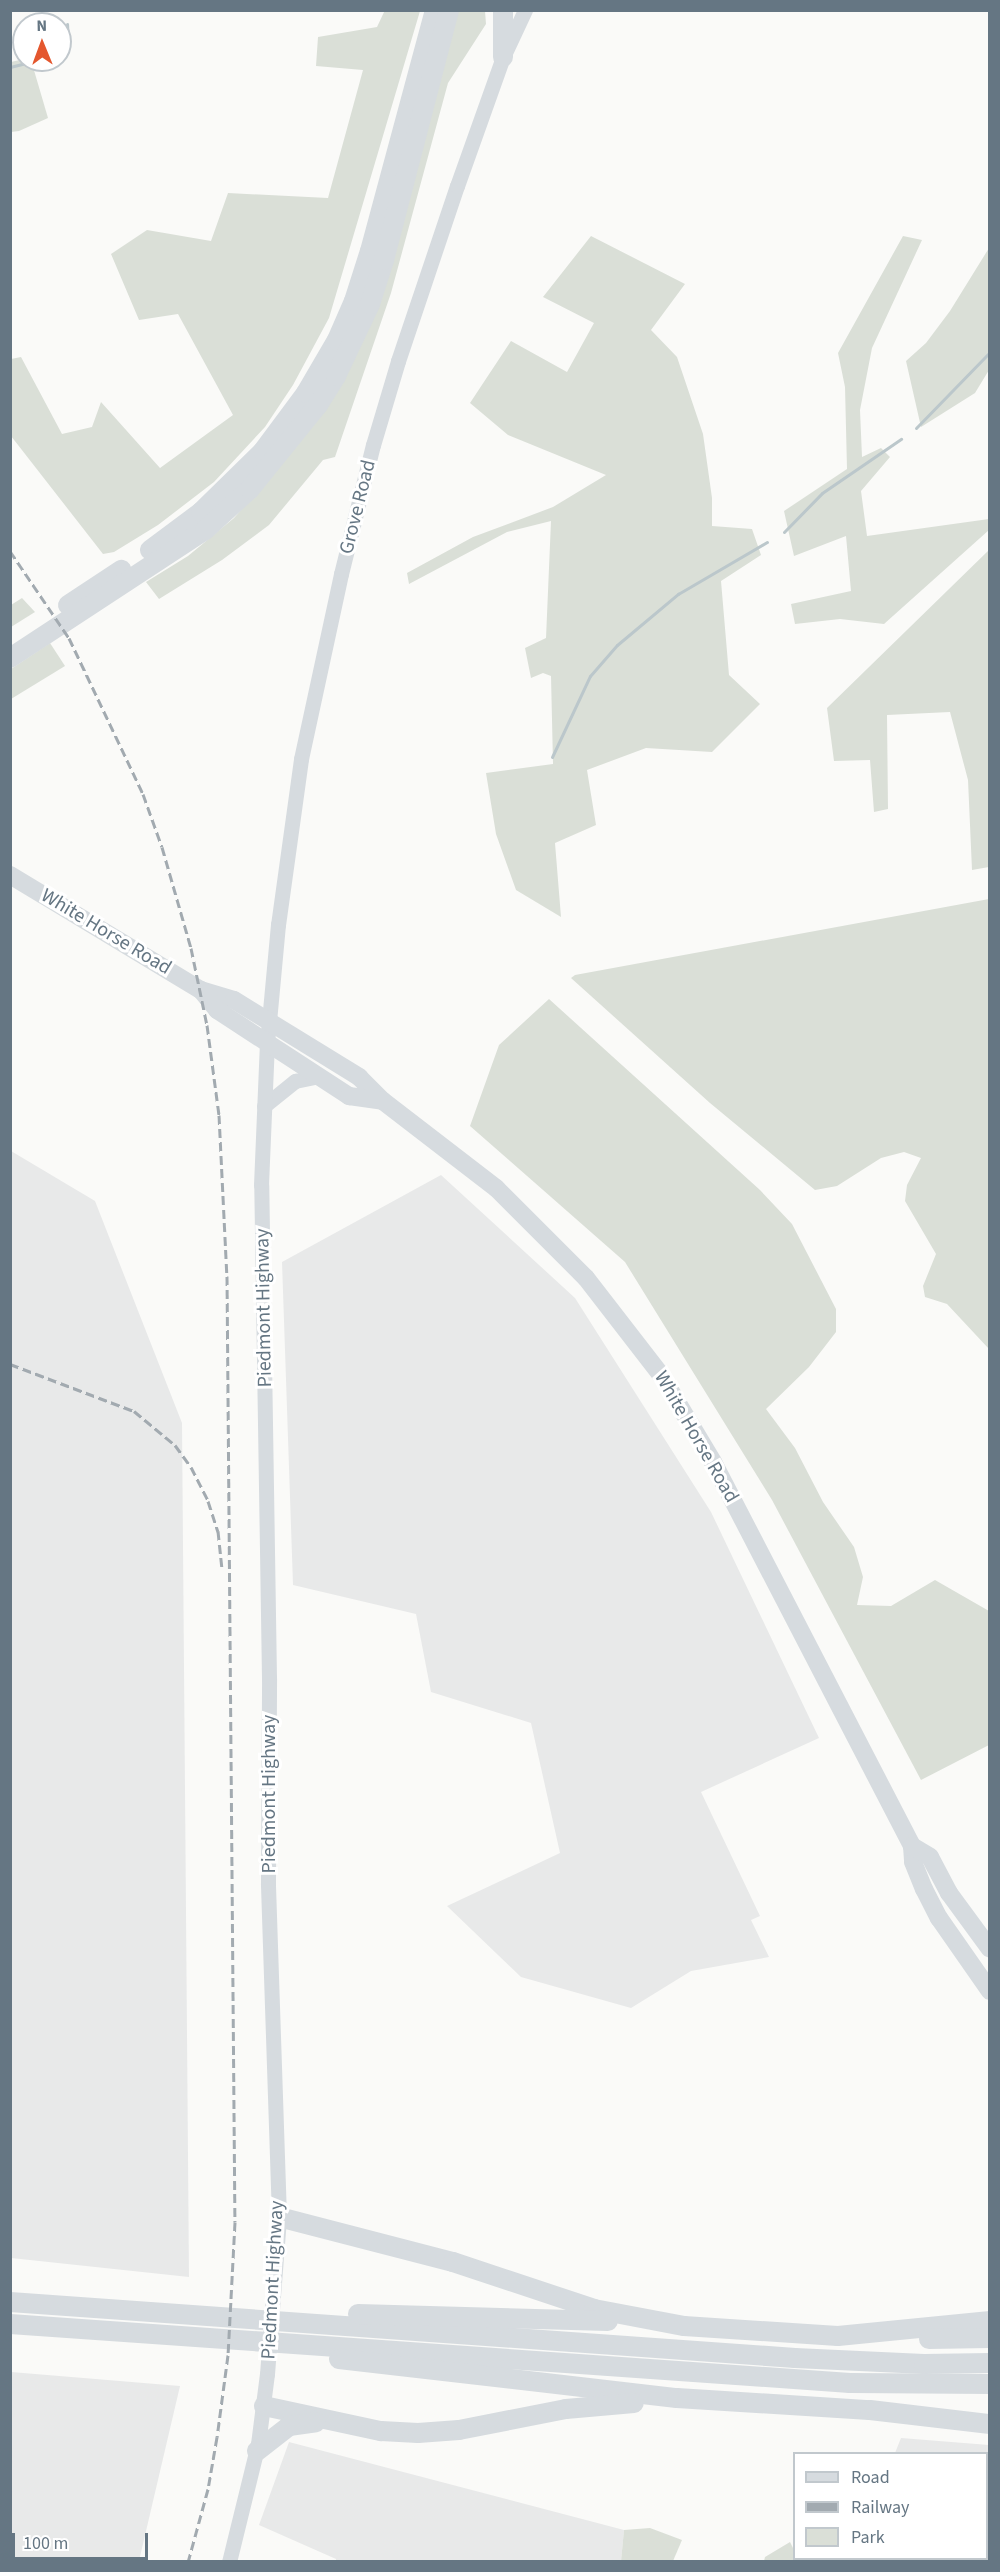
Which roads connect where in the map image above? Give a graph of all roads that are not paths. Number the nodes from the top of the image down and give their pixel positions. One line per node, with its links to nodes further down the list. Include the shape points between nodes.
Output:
1 (435, 10): 6 (highway, via 354,301 322,367 286,422 231,485)
2 (449, 10): 6 (highway, via 384,260 370,304 336,376 294,438 250,489 205,530)
3 (503, 10): 5 (highway)
4 (525, 10): 5 (main road, Grove Road)
5 (503, 57): 12 (main road, Grove Road, via 398,361 348,543 301,759)
6 (127, 574): 7 (highway)
7 (36, 634): 8 (highway); 9 (highway)
8 (10, 643)
9 (10, 658)
10 (10, 875): 11 (highway, White Horse Road)
11 (201, 990): 12 (highway, White Horse Road, via 234,1000); 13 (highway, White Horse Road, via 217,1010)
12 (269, 1023): 13 (main road, Piedmont Highway); 15 (highway, White Horse Road, via 359,1077)
13 (267, 1043): 14 (highway, White Horse Road); 16 (main road, Piedmont Highway)
14 (319, 1076): 15 (highway, White Horse Road, via 350,1096); 16 (main road, via 295,1081)
15 (383, 1101): 17 (highway, White Horse Road, via 470,1166 540,1229 594,1287 661,1375 713,1462)
16 (264, 1106): 20 (main road, Piedmont Highway, via 261,1185 269,1678 268,1883)
17 (912, 1846): 18 (highway, White Horse Road, via 930,1857 950,1893); 19 (highway, White Horse Road, via 913,1862 939,1918)
18 (990, 1948)
19 (990, 1991)
20 (279, 2217): 25 (highway, via 442,2259 594,2309); 32 (main road, Piedmont Highway)
21 (10, 2302): 22 (highway, via 185,2314)
22 (307, 2317): 25 (highway); 29 (highway, via 849,2361)
23 (990, 2320): 26 (highway)
24 (10, 2324): 28 (highway, via 233,2340)
25 (670, 2324): 26 (highway)
26 (845, 2335): 27 (highway)
27 (990, 2338)
28 (305, 2350): 30 (highway, via 850,2383); 31 (highway, via 539,2384)
29 (990, 2363)
30 (990, 2384)
31 (704, 2400): 33 (highway); 35 (highway, via 588,2406 438,2432 381,2431)
32 (264, 2406): 35 (highway); 37 (main road, Piedmont Highway)
33 (874, 2410): 34 (highway); 36 (highway)
34 (990, 2410)
35 (337, 2422): 37 (highway, via 299,2422)
36 (990, 2424)
37 (257, 2451): 38 (main road, Piedmont Highway)
38 (229, 2562)

